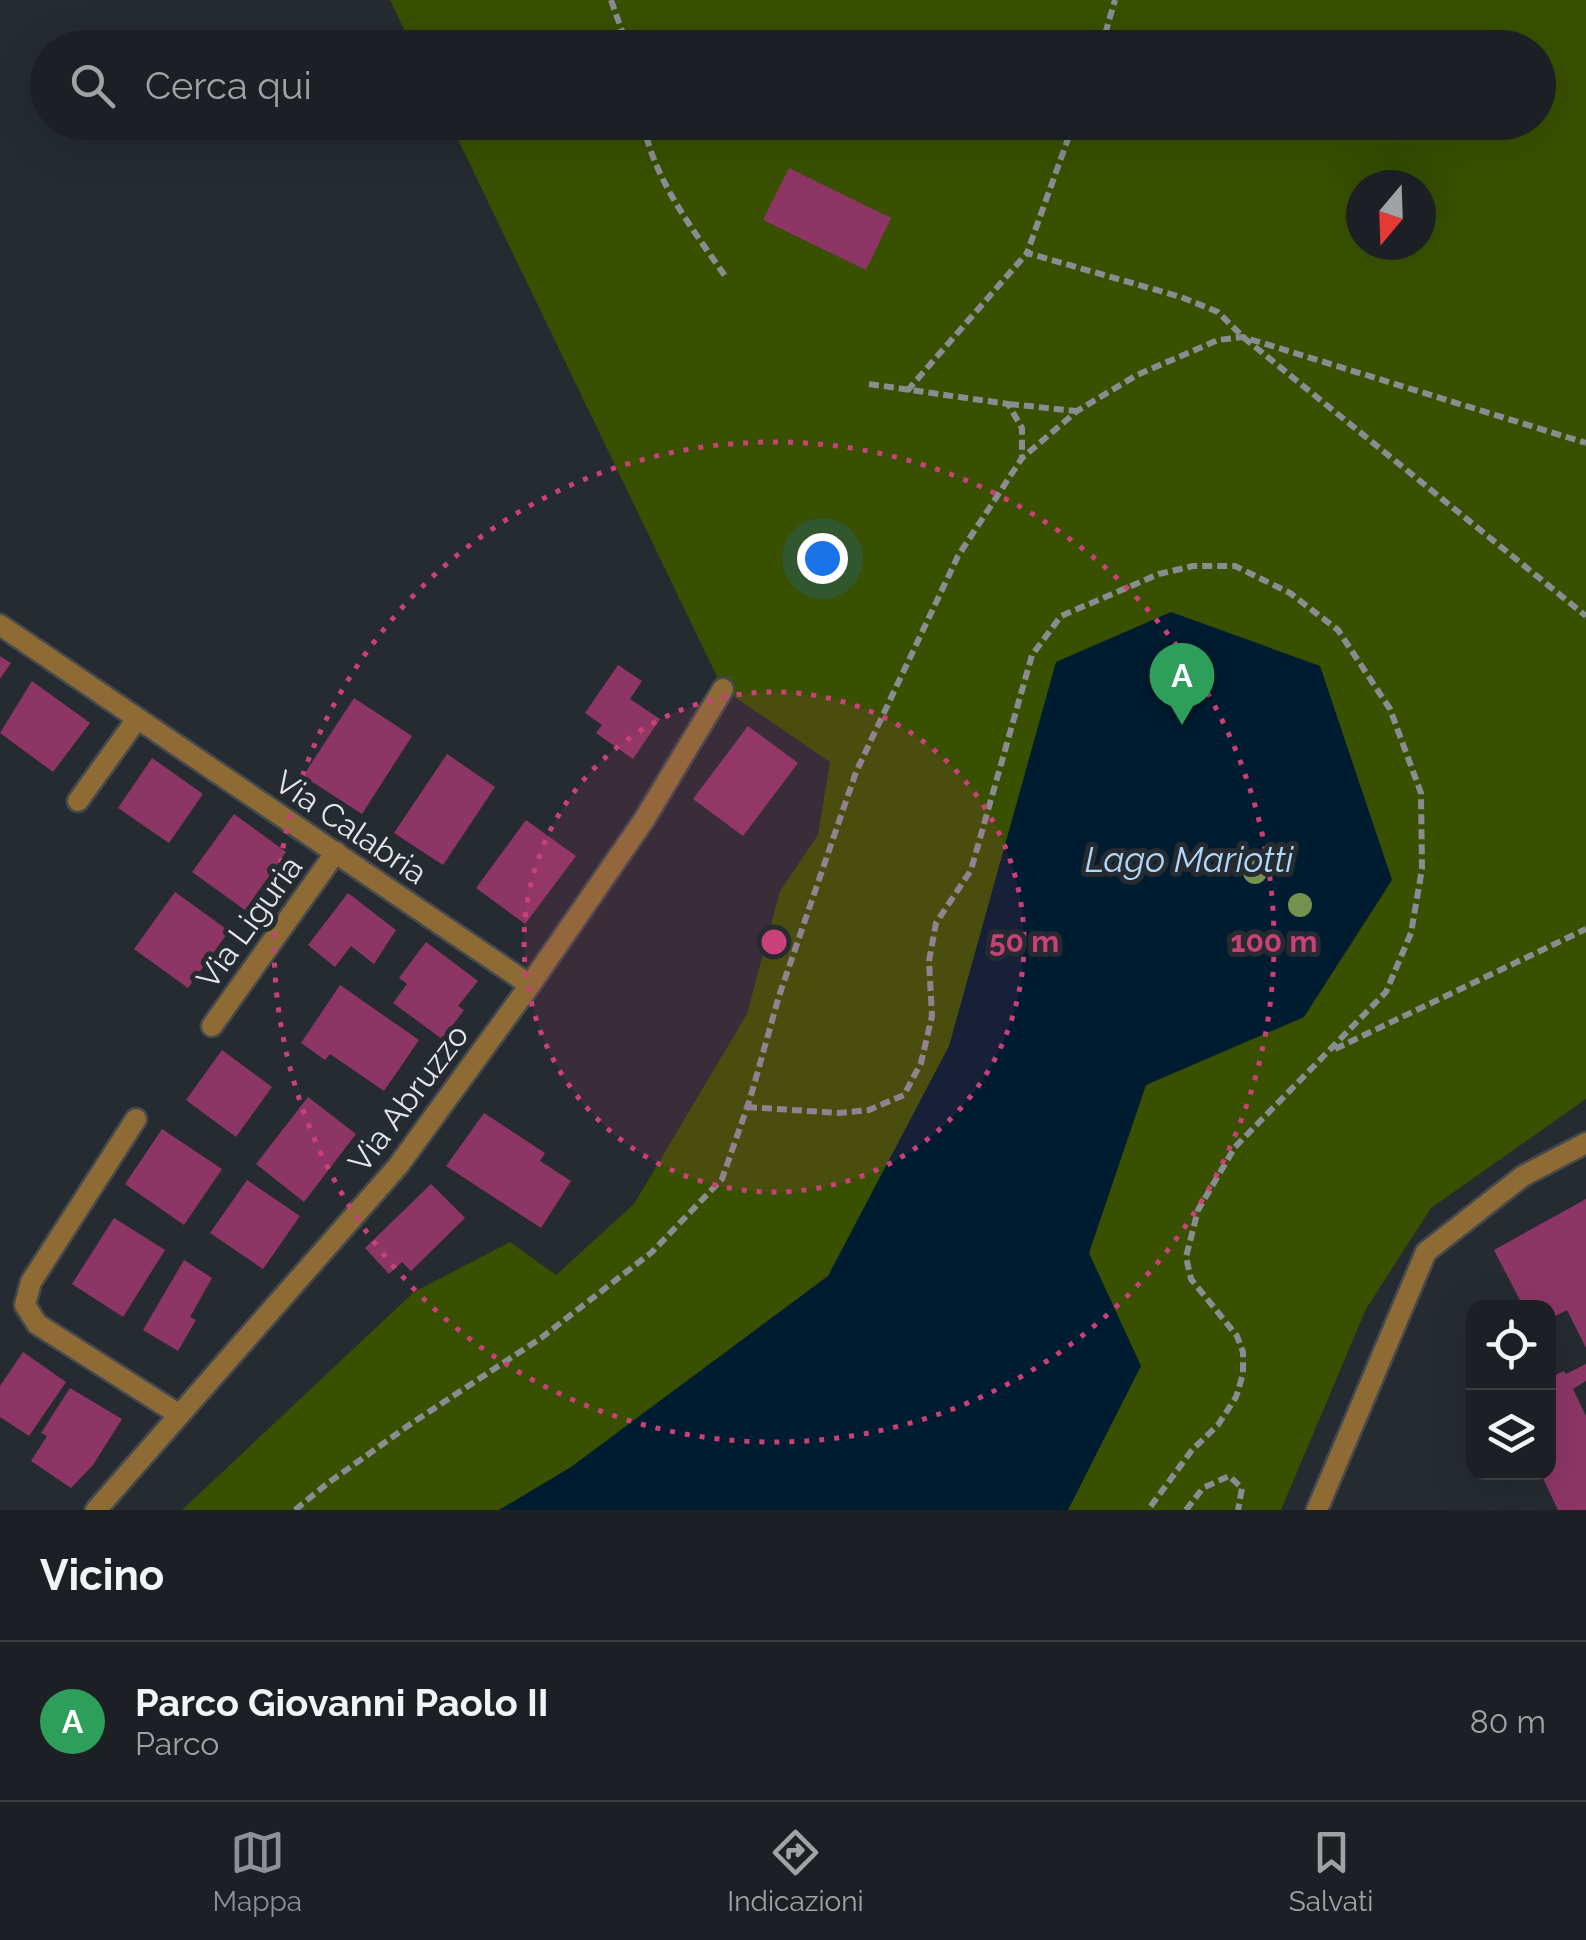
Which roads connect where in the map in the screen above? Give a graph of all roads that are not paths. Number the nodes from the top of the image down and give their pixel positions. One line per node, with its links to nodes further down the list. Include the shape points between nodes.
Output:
1 (0, 625): 3 (street, Via Calabria)
2 (724, 689): 6 (street, Via Abruzzo)
3 (137, 719): 4 (street); 5 (street, Via Calabria)
4 (78, 801)
5 (336, 852): 6 (street, Via Calabria); 7 (street, Via Liguria)
6 (530, 985): 10 (street, Via Abruzzo, via 398,1166)
7 (212, 1026)
8 (136, 1119): 10 (street, via 30,1282 25,1305 37,1324)
9 (1586, 1144): 12 (street, via 1522,1176 1426,1252)
10 (178, 1414): 11 (street, Via Abruzzo)
11 (96, 1510)
12 (1316, 1510)

